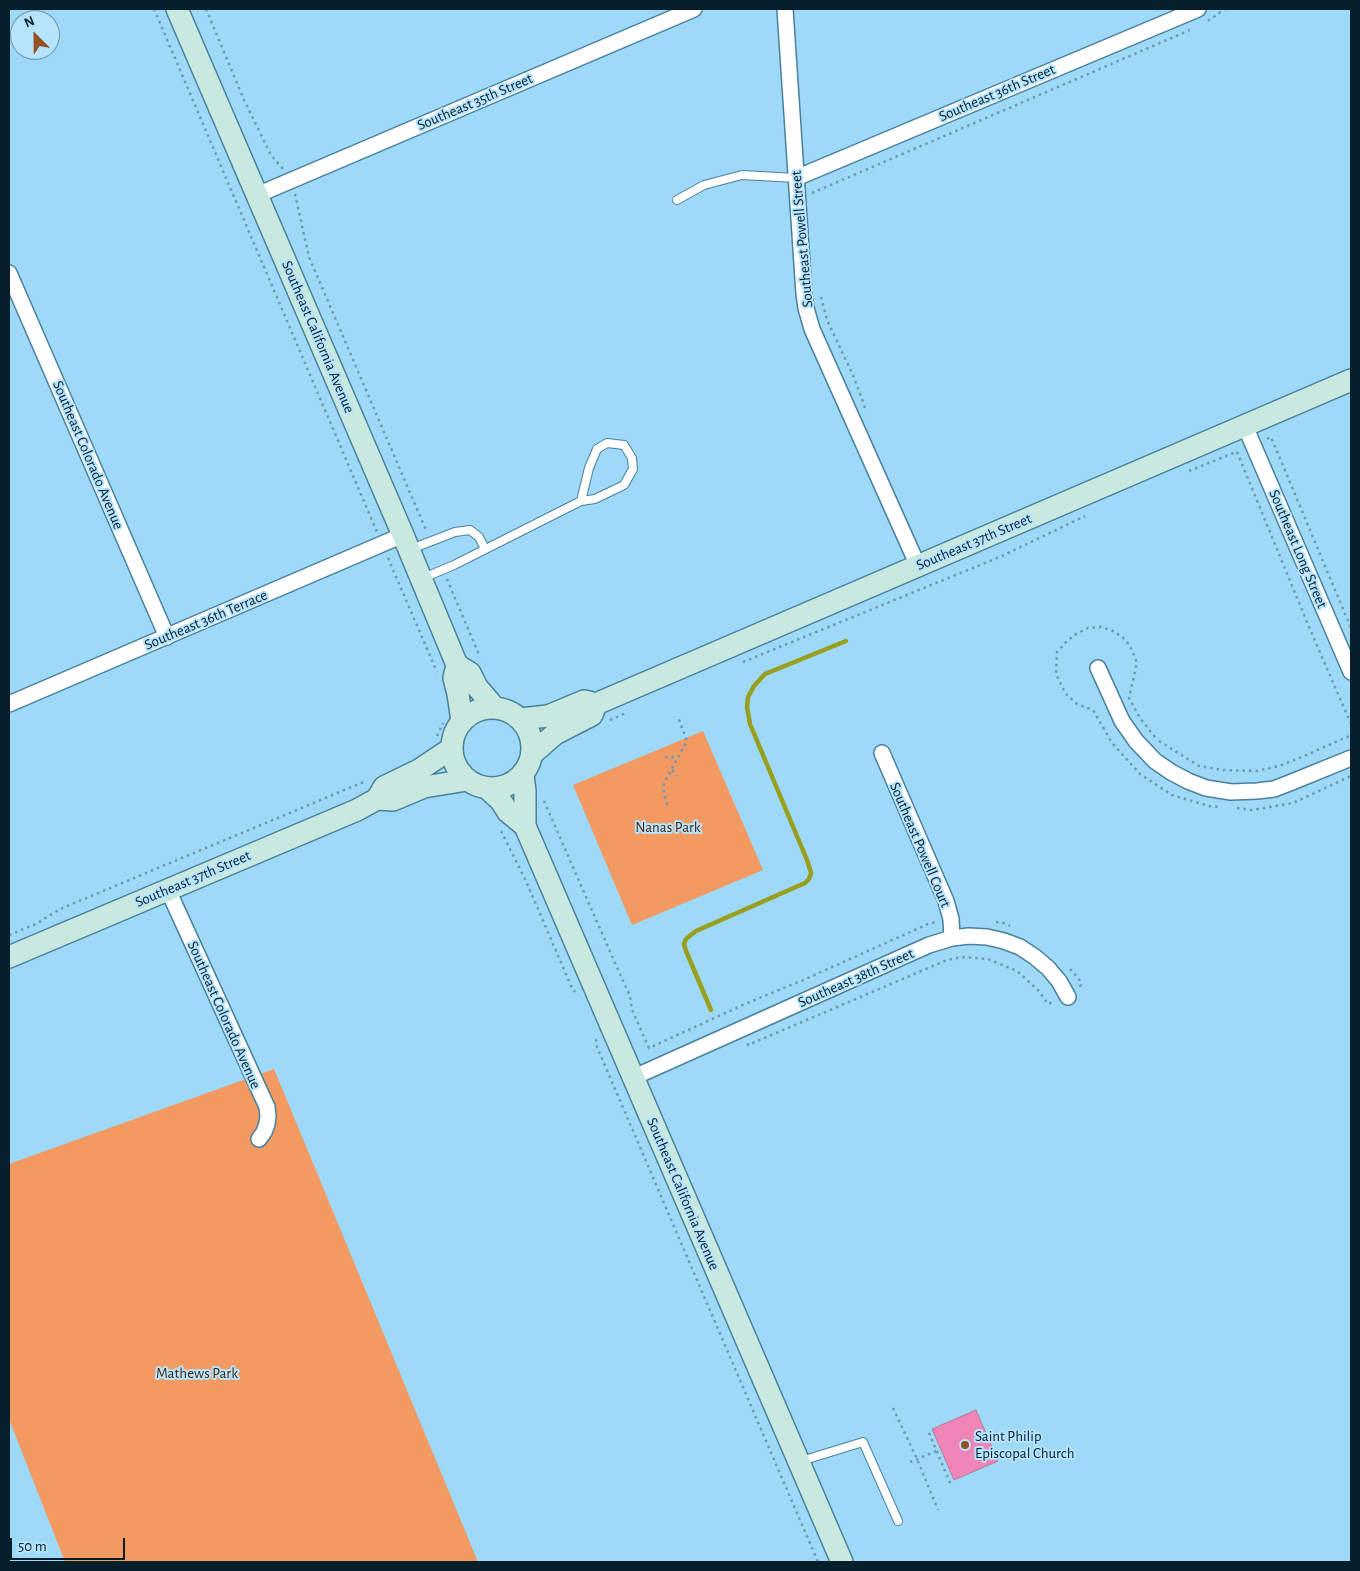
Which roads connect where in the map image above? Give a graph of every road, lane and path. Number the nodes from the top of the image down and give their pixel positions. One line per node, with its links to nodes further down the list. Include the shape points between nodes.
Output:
1 (154, 9): 26 (path)
2 (177, 9): 12 (main road, Southeast California Avenue)
3 (206, 9): 11 (path, via 244,100 271,155)
4 (694, 9): 11 (street, Southeast 35th Street)
5 (785, 9): 10 (street, Southeast Powell Street)
6 (1198, 9): 10 (street, Southeast 36th Street)
7 (1225, 9): 8 (path)
8 (1205, 23)
9 (1197, 27): 14 (path, via 812,192)
10 (796, 178): 13 (lane, via 742,175 704,185); 28 (street, Southeast Powell Street, via 804,294 812,329)
11 (289, 182): 12 (street, Southeast 35th Street); 24 (path, via 295,194 309,257)
12 (257, 196): 25 (main road, Southeast California Avenue)
13 (677, 200)
14 (812, 201)
15 (9, 273): 33 (street, Southeast Colorado Avenue)
16 (821, 296): 18 (path, via 827,320)
17 (1351, 380): 19 (main road, Southeast 37th Street)
18 (867, 410)
19 (1249, 435): 20 (path); 28 (main road, Southeast 37th Street); 32 (path, via 1270,437); 38 (street, Southeast Long Street)
20 (1236, 452): 21 (path); 46 (path)
21 (1181, 474)
22 (581, 501): 22 (lane, via 595,499 624,485 633,469 632,458 624,444 607,443 597,449 588,468); 27 (lane)
23 (1085, 516): 31 (path)
24 (431, 542): 25 (lane); 27 (lane, via 470,530 479,537)
25 (406, 543): 26 (street, Southeast 36th Terrace); 30 (main road, Southeast California Avenue)
26 (382, 544): 33 (street, Southeast 36th Terrace); 37 (path)
27 (484, 549): 29 (lane)
28 (925, 563): 31 (path); 42 (main road, Southeast 37th Street)
29 (443, 569): 30 (lane); 34 (path)
30 (421, 579): 37 (main road, Southeast California Avenue)
31 (941, 581): 35 (path)
32 (1351, 628)
33 (167, 637): 39 (street, Southeast 36th Terrace)
34 (482, 662)
35 (742, 663)
36 (1098, 668): 53 (street, via 1122,721 1136,742 1154,761 1206,788 1231,792 1274,788)
37 (447, 669): 40 (main road, Southeast California Avenue, via 470,673); 45 (main road, Southeast California Avenue, via 454,678 458,694)
38 (1351, 672)
39 (9, 704)
40 (495, 708): 44 (main road, via 509,711); 45 (main road)
41 (633, 709): 42 (path)
42 (602, 713): 44 (main road, Southeast 37th Street, via 584,701 548,716); 50 (main road, Southeast 37th Street, via 555,734)
43 (678, 717): 52 (path, via 687,741)
44 (520, 719): 50 (main road, via 528,729)
45 (453, 720): 48 (main road, via 456,729); 48 (path, via 442,726)
46 (1351, 724)
47 (1351, 734): 64 (path, via 1302,757 1257,771 1199,766 1158,741 1140,718 1130,698 1137,663 1125,639 1101,627 1088,628 1066,642 1057,652 1056,674 1064,693 1077,704 1093,710 1112,743 1140,774 1172,795)
48 (443, 744): 59 (main road); 62 (main road, Southeast 37th Street, via 419,770 384,786)
49 (882, 753): 69 (street, Southeast Powell Court)
50 (532, 754): 55 (main road)
51 (665, 757): 52 (path)
52 (678, 757): 54 (path)
53 (1351, 758)
54 (672, 770): 56 (path); 63 (path, via 663,788)
55 (522, 774): 60 (main road, via 512,783); 66 (main road, Southeast California Avenue)
56 (677, 776)
57 (1351, 776): 65 (path, via 1292,803 1252,810)
58 (371, 778): 72 (path, via 60,909)
59 (467, 780): 60 (main road); 62 (main road, Southeast 37th Street, via 424,787 393,800)
60 (487, 788): 66 (main road, Southeast California Avenue)
61 (544, 793): 69 (path, via 548,812 630,996 632,1010 649,1048 928,924)
62 (377, 799): 68 (main road, Southeast 37th Street)
63 (667, 805)
64 (1226, 808)
65 (1235, 808)
66 (525, 826): 80 (main road, Southeast California Avenue)
67 (499, 828): 76 (path, via 526,881 570,986)
68 (168, 890): 74 (main road, Southeast 37th Street); 81 (street, Southeast Colorado Avenue, via 266,1107 267,1124)
69 (951, 919): 73 (street, Southeast Powell Court)
70 (995, 922): 71 (path)
71 (1012, 926)
72 (9, 935)
73 (952, 938): 77 (street, Southeast 38th Street, via 987,937 1020,948 1048,968); 78 (street, Southeast 38th Street, via 929,945)
74 (9, 957)
75 (1067, 964): 77 (path, via 1081,985)
76 (579, 997)
77 (1068, 998): 78 (path, via 1048,1004 1017,971 988,959 962,957 947,960 748,1045)
78 (741, 1029): 80 (street, Southeast 38th Street)
79 (596, 1039): 91 (path)
80 (632, 1078): 86 (main road, Southeast California Avenue)
81 (258, 1139)
82 (893, 1408): 85 (path)
83 (929, 1433): 84 (path)
84 (937, 1451): 85 (path); 88 (path)
85 (917, 1459): 87 (path); 89 (path)
86 (799, 1462): 90 (lane, via 863,1442); 92 (main road, Southeast California Avenue)
87 (910, 1462)
88 (951, 1485)
89 (938, 1510)
90 (898, 1520)
91 (818, 1562)
92 (842, 1562)

